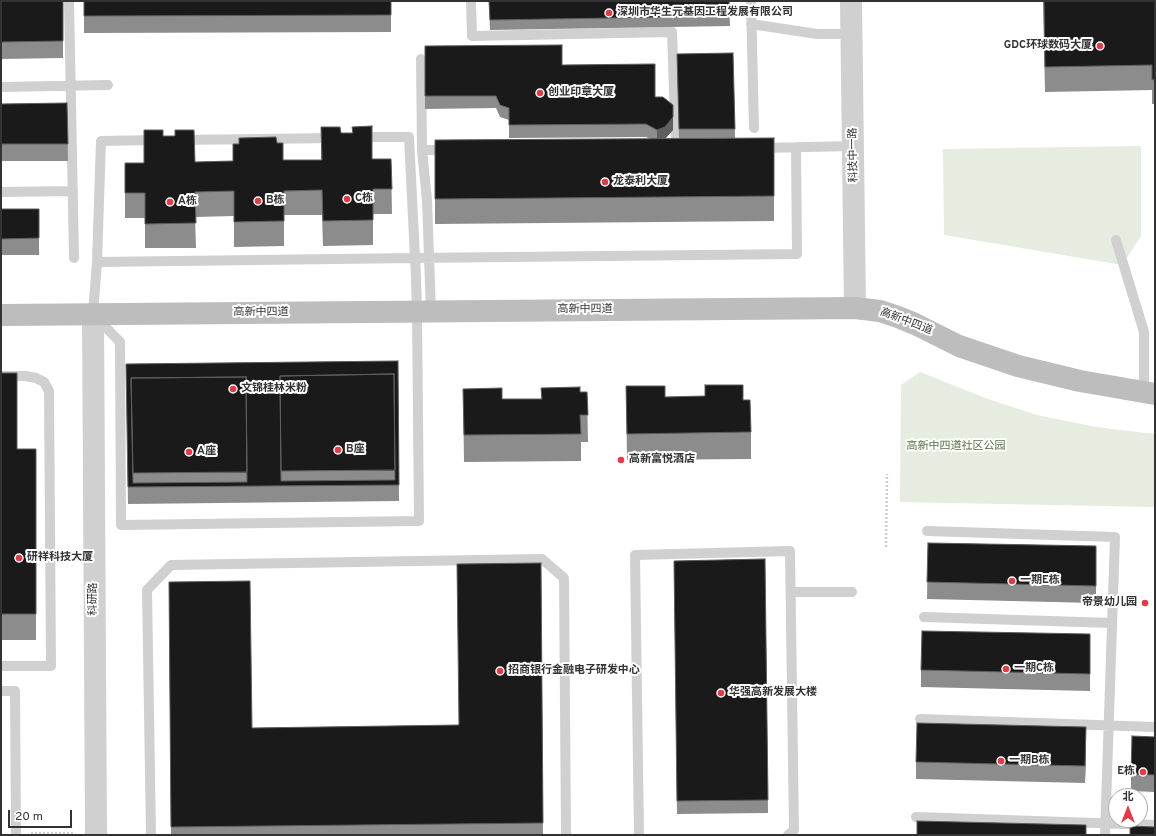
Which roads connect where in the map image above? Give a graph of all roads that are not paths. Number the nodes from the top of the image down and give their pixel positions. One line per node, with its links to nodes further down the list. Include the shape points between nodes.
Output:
1 (69, 1): 9 (lane)
2 (471, 1): 13 (lane, via 472,36 672,32)
3 (751, 1): 5 (lane)
4 (851, 1): 6 (street, 科技中一路)
5 (751, 24): 6 (lane, via 817,34); 11 (lane)
6 (852, 34): 12 (street, 科技中一路)
7 (421, 59): 16 (lane)
8 (108, 84): 9 (lane)
9 (71, 85): 10 (lane); 18 (lane)
10 (1, 87)
11 (754, 128)
12 (854, 146): 14 (lane); 25 (street, 科技中一路)
13 (676, 147)
14 (796, 147): 15 (lane); 23 (lane, via 797,254)
15 (747, 148)
16 (422, 150): 17 (lane); 23 (lane, via 431,200)
17 (462, 150)
18 (73, 191): 19 (lane); 21 (lane)
19 (1, 192)
20 (1116, 240): 30 (lane, via 1144,332)
21 (74, 258)
22 (415, 258): 23 (lane); 24 (lane); 24 (lane, via 409,137 168,140 101,141); 26 (lane)
23 (430, 258): 26 (lane)
24 (97, 262): 27 (lane)
25 (855, 308): 26 (main road, 高新中四道); 30 (main road, 高新中四道, via 880,311 898,317 959,346 1018,366 1080,381)
26 (424, 312): 27 (main road, 高新中四道); 27 (lane, via 419,521 122,525 120,342)
27 (93, 314): 28 (main road, 高新中四道); 45 (street, 科研路)
28 (1, 315)
29 (1, 376): 36 (lane, via 36,378 44,382 49,392 51,666)
30 (1149, 393)
31 (927, 531): 35 (lane, via 1115,537)
32 (791, 592): 33 (lane); 48 (lane, via 790,552 635,555); 49 (lane, via 794,830)
33 (852, 592)
34 (924, 617): 35 (lane)
35 (1112, 623): 39 (lane)
36 (1, 666)
37 (1, 691): 44 (lane, via 15,691)
38 (920, 719): 39 (lane)
39 (1109, 725): 40 (lane); 42 (lane)
40 (1155, 727)
41 (916, 817): 42 (lane)
42 (1105, 823): 43 (lane); 50 (lane)
43 (1155, 825)
44 (16, 834)
45 (88, 834)
46 (151, 835): 47 (lane, via 147,590 171,565 542,559 564,578)
47 (566, 835)
48 (639, 835)
49 (788, 835)
50 (1105, 835)

